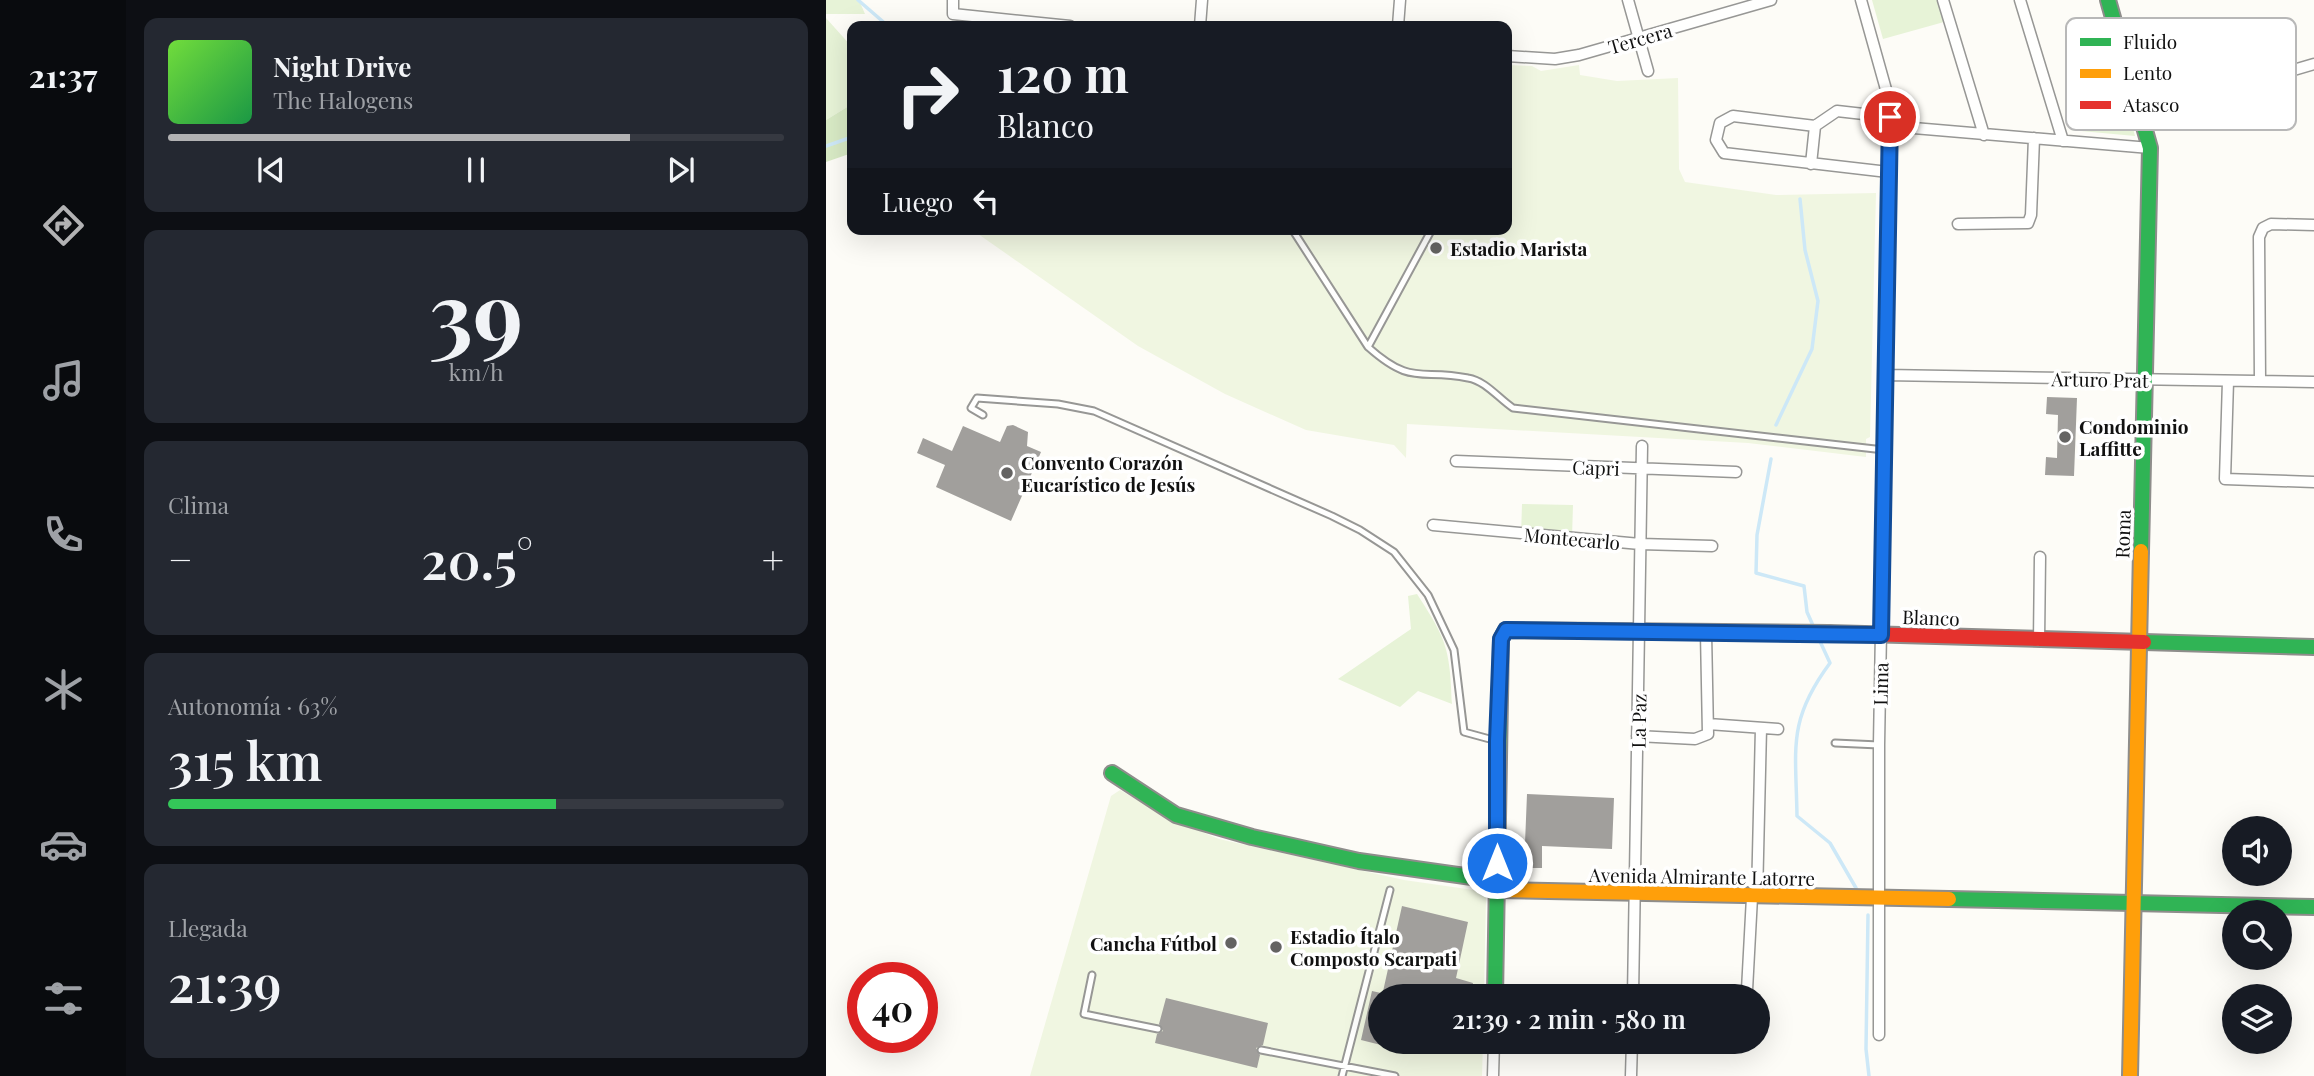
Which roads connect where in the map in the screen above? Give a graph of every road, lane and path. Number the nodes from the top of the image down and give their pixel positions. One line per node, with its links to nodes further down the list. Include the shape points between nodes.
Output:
1 (954, 0): 11 (street, via 953,14)
2 (1202, 0): 12 (street)
3 (1399, 0): 13 (street)
4 (1628, 0): 14 (street)
5 (1771, 0): 14 (street, Tercera)
6 (1860, 0): 19 (street, Lima, via 1887,93)
7 (1942, 0): 22 (street)
8 (2020, 0): 24 (street)
9 (2108, 0): 10 (street, Roma)
10 (2114, 18)
11 (1021, 21)
12 (1200, 21)
13 (1398, 21)
14 (1639, 38): 15 (street, Tercera, via 1555,59); 18 (street)
15 (1512, 56)
16 (2314, 64): 17 (street)
17 (2296, 69)
18 (1648, 71)
19 (1890, 121): 20 (street, via 1837,111); 22 (street); 27 (street, Lima)
20 (1815, 126): 26 (street); 26 (street, via 1733,116 1725,118 1716,140 1724,153)
21 (2146, 130): 25 (street, Roma)
22 (1984, 135): 23 (street)
23 (2034, 138): 24 (street); 28 (street, via 2028,223)
24 (2063, 141): 25 (street)
25 (2150, 148): 34 (street, Roma)
26 (1811, 164): 27 (street)
27 (1888, 172): 33 (street, Lima)
28 (1958, 224)
29 (2314, 225): 35 (street, via 2271,224 2259,237)
30 (1296, 235): 32 (lane)
31 (1429, 235): 32 (lane)
32 (1368, 347): 40 (lane, via 1389,367 1418,376 1468,378 1483,384 1513,408)
33 (1885, 375): 34 (street, Arturo Prat); 40 (street, Lima)
34 (2143, 380): 36 (street, Arturo Prat); 53 (street, Roma)
35 (2260, 380): 36 (street, Arturo Prat); 37 (street, Arturo Prat)
36 (2228, 381): 44 (street, via 2225,479)
37 (2314, 382)
38 (983, 415): 59 (lane, via 971,408 977,398 1094,411 1332,516 1380,542 1407,568 1445,626 1454,650 1464,732)
39 (1642, 446): 42 (street, La Paz)
40 (1885, 450): 51 (street, Lima)
41 (1456, 461): 42 (street, Capri)
42 (1642, 469): 43 (street, Capri); 46 (street, La Paz)
43 (1736, 472)
44 (2314, 482)
45 (1433, 525): 46 (street, Montecarlo)
46 (1640, 544): 47 (street, Montecarlo); 49 (street, La Paz)
47 (1712, 546)
48 (2040, 557): 52 (street)
49 (1640, 631): 50 (street, Blanco); 58 (street, La Paz); 59 (street, Blanco, via 1506,630 1501,639)
50 (1706, 633): 51 (street, Blanco); 55 (street)
51 (1881, 635): 52 (street, Blanco); 61 (street, Lima)
52 (2039, 641): 53 (street, Blanco)
53 (2138, 643): 54 (street, Blanco); 68 (street, Roma)
54 (2314, 647)
55 (1708, 724): 56 (street); 58 (street, via 1704,738)
56 (1761, 728): 57 (street); 66 (street)
57 (1778, 729)
58 (1637, 736): 65 (street, La Paz)
59 (1497, 741): 64 (street)
60 (1835, 743): 61 (lane)
61 (1879, 745): 67 (street, Lima)
62 (1112, 773): 64 (street, Avenida Almirante Latorre, via 1176,815 1359,861 1479,878)
63 (1390, 890): 79 (lane)
64 (1498, 890): 65 (street, Avenida Almirante Latorre); 71 (street)
65 (1635, 893): 66 (street, Avenida Almirante Latorre); 72 (street, La Paz)
66 (1754, 897): 67 (street, Avenida Almirante Latorre); 73 (street)
67 (1877, 898): 68 (street, Avenida Almirante Latorre); 75 (street, Lima)
68 (2133, 904): 69 (street, Avenida Almirante Latorre); 84 (street, Roma)
69 (2314, 907)
70 (1092, 975): 74 (lane, via 1084,1014)
71 (1495, 984)
72 (1633, 984)
73 (1747, 984)
74 (1158, 1029)
75 (1879, 1035)
76 (1261, 1050): 79 (lane)
77 (1494, 1054): 82 (street)
78 (1632, 1054): 83 (street)
79 (1344, 1065): 80 (lane); 81 (lane)
80 (1342, 1076)
81 (1395, 1076)
82 (1493, 1076)
83 (1631, 1076)
84 (2130, 1076)

